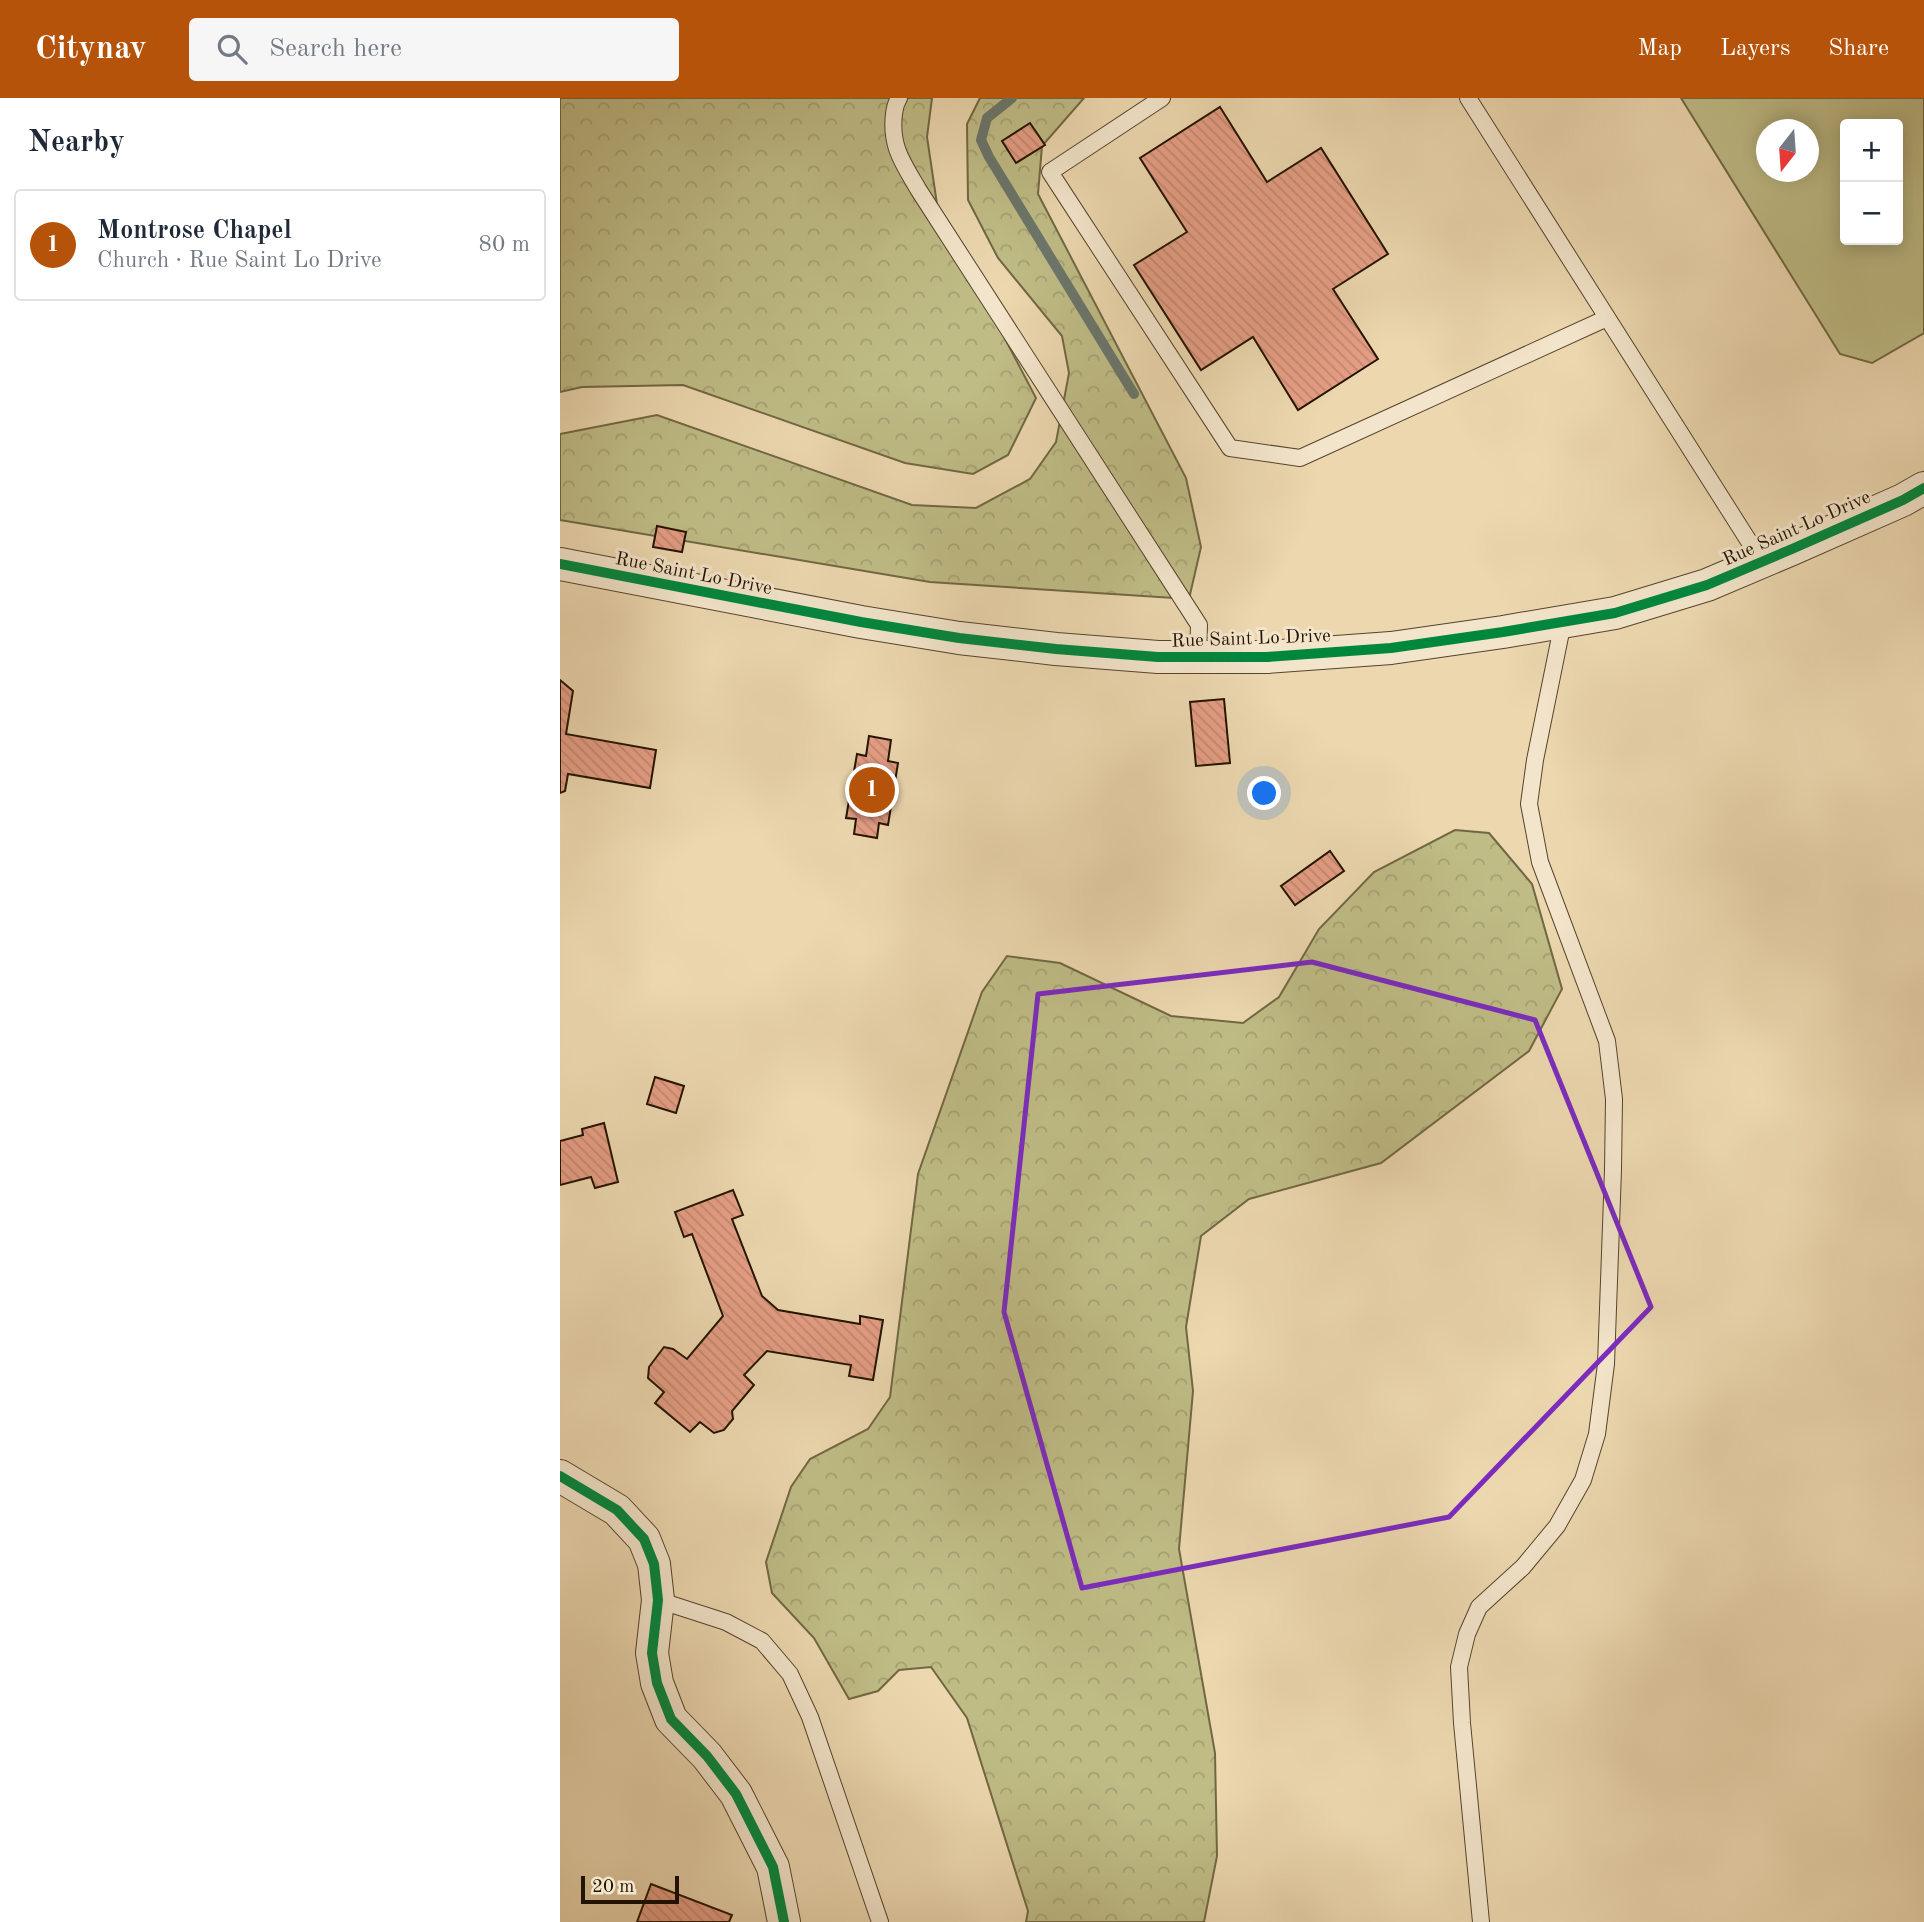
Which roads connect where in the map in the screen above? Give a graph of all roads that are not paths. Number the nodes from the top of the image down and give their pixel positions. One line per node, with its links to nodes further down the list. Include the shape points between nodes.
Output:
1 (899, 98): 9 (lane, via 892,128 896,151 1199,625)
2 (1162, 98): 4 (lane, via 1050,173 1230,448 1300,458)
3 (1468, 98): 4 (lane)
4 (1607, 318): 6 (lane)
5 (1924, 488): 6 (street, Rue Saint Lo Drive)
6 (1762, 562): 8 (street, Rue Saint Lo Drive, via 1628,609)
7 (560, 564): 9 (street, Rue Saint Lo Drive, via 959,638)
8 (1563, 622): 9 (street, Rue Saint Lo Drive, via 1391,648); 14 (lane, via 1529,804 1540,862 1607,1041 1614,1099 1614,1158 1606,1364 1597,1434 1583,1480 1557,1526 1523,1567 1479,1606 1459,1667)
9 (1198, 657)
10 (560, 1476): 11 (street, via 617,1510 643,1539 654,1564)
11 (658, 1600): 12 (street, via 652,1653 657,1683 671,1718 736,1794 773,1867); 13 (lane, via 726,1622 762,1642 790,1674 810,1717)
12 (784, 1922)
13 (880, 1922)
14 (1481, 1922)

